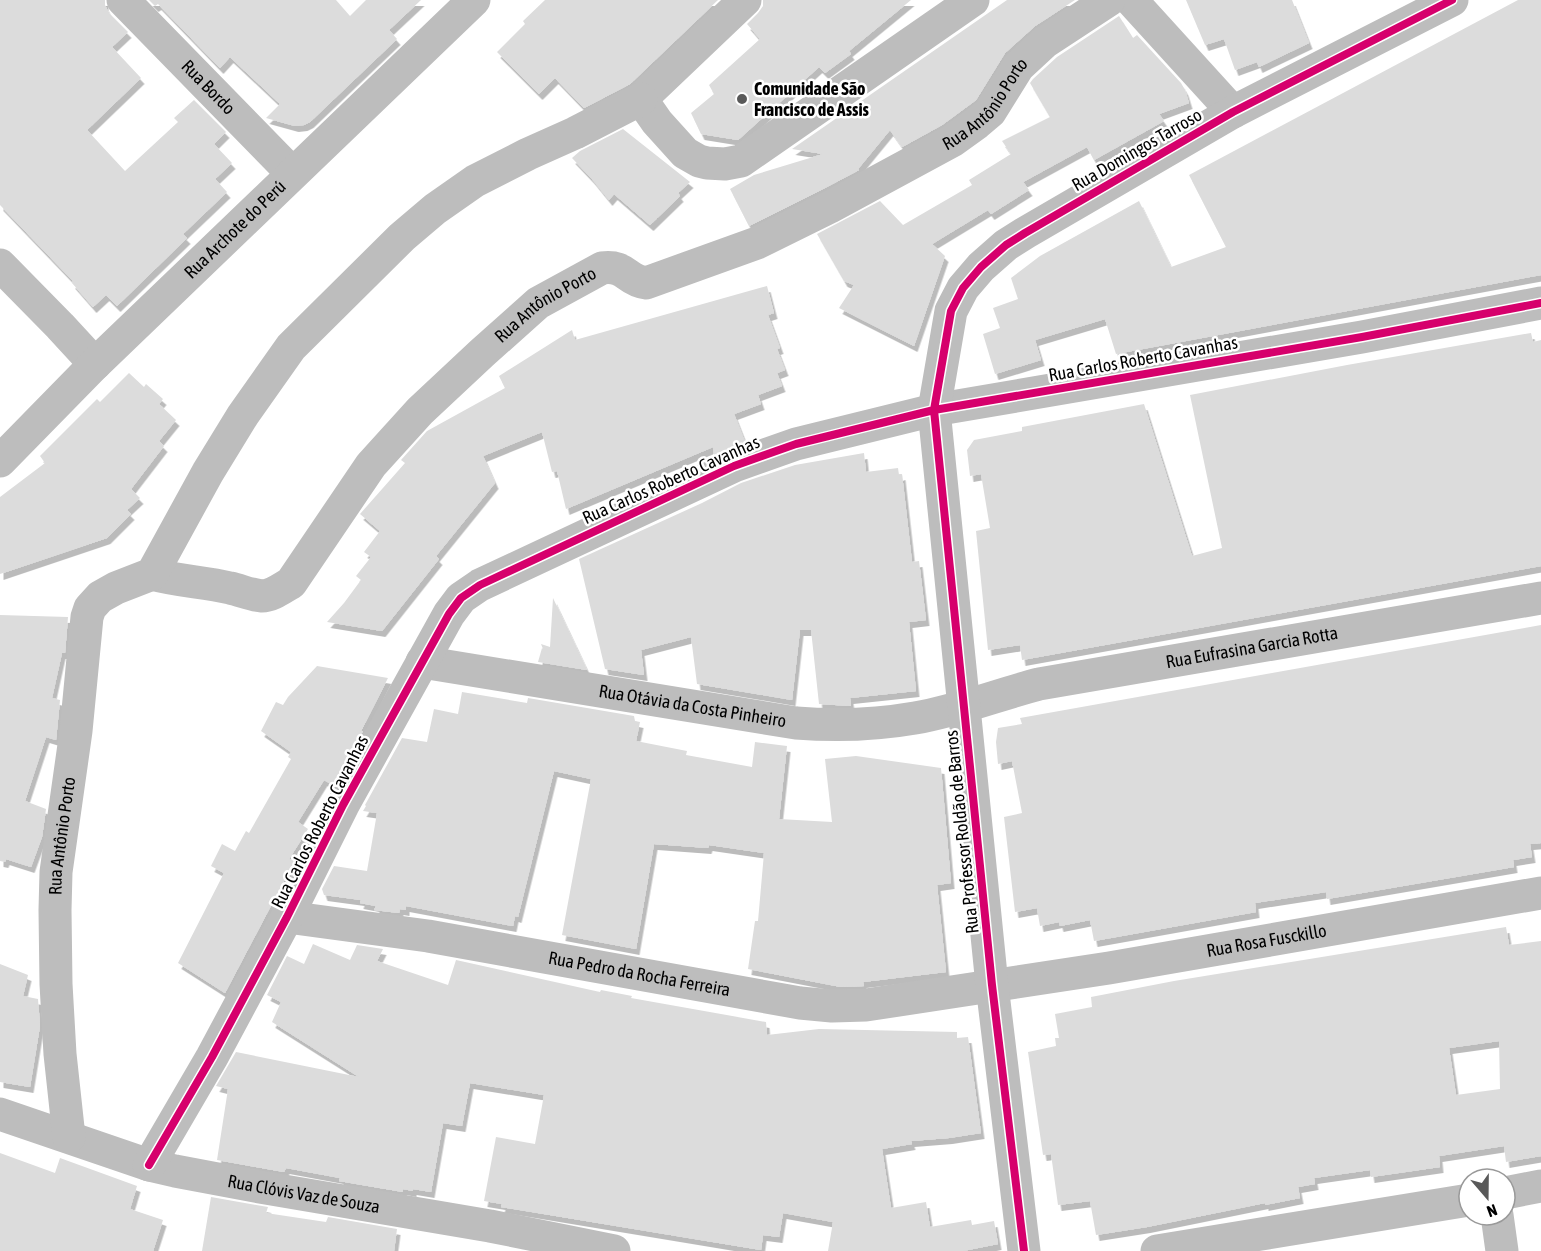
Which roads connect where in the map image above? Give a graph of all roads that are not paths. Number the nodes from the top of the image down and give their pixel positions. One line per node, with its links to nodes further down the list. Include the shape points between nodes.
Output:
1 (123, 0): 9 (street, Rua Bordo)
2 (474, 0): 9 (street, Rua Archote do Perú)
3 (745, 0): 7 (street)
4 (974, 0): 7 (street, via 741,160 708,163 685,153)
5 (1452, 0): 8 (street, Rua Domingos Tarroso)
6 (1128, 1): 8 (street); 15 (street, Rua Antônio Porto, via 1045,42 1018,68 990,112 952,141 830,207 757,243 646,282 633,279 618,268 602,268 538,303 420,411 370,465 291,583 278,591 261,596)
7 (641, 99): 15 (street, via 475,181 402,237 291,347 208,472)
8 (1233, 112): 13 (street, Rua Domingos Tarroso, via 1024,233 981,267 963,288 951,311)
9 (292, 173): 12 (street, Rua Archote do Perú)
10 (0, 265): 12 (street)
11 (1541, 303): 13 (street, Rua Carlos Roberto Cavanhas)
12 (95, 364): 14 (street, Rua Archote do Perú)
13 (934, 410): 17 (street, Rua Carlos Roberto Cavanhas, via 796,444 743,462 488,581 461,598); 18 (street, Rua Professor Roldão de Barros)
14 (0, 461)
15 (152, 574): 23 (street, Rua Antônio Porto, via 100,597 87,617 56,872 56,984)
16 (1541, 598): 18 (street, Rua Eufrasina Garcia Rotta, via 1039,684)
17 (422, 662): 18 (street, Rua Otávia da Costa Pinheiro, via 831,726 917,718); 20 (street, Rua Carlos Roberto Cavanhas, via 343,805)
18 (964, 706): 21 (street, Rua Professor Roldão de Barros)
19 (1541, 893): 21 (street, Rua Rosa Fusckillo)
20 (288, 917): 21 (street, Rua Pedro da Rocha Ferreira, via 440,938 800,1003 866,1005); 24 (street, Rua Carlos Roberto Cavanhas)
21 (992, 985): 31 (street, Rua Professor Roldão de Barros)
22 (0, 1114): 23 (street, Rua Clóvis Vaz de Souza)
23 (69, 1137): 24 (street, Rua Clóvis Vaz de Souza)
24 (149, 1165): 30 (street, Rua Clóvis Vaz de Souza)
25 (1541, 1186): 26 (street)
26 (1517, 1191)
27 (1457, 1202): 29 (street)
28 (1499, 1227): 33 (street)
29 (1265, 1242): 32 (street)
30 (614, 1251)
31 (1024, 1251)
32 (1157, 1251)
33 (1502, 1251)

